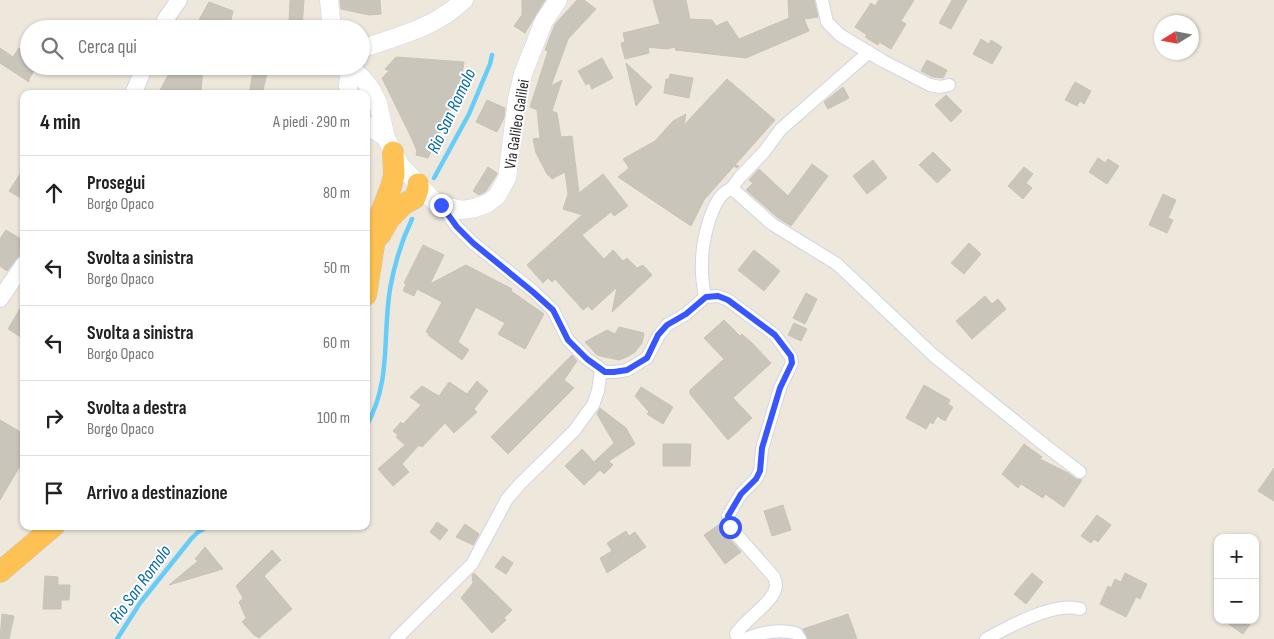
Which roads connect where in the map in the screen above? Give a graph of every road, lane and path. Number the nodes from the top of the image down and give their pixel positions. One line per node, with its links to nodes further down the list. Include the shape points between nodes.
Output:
1 (179, 0): 6 (street)
2 (328, 0): 7 (main road)
3 (464, 0): 8 (main road, via 426,27)
4 (558, 0): 21 (main road, Via Galileo Galilei, via 544,21 523,74 507,178 497,196 488,203 462,210)
5 (822, 0): 9 (street, via 827,22 833,29)
6 (165, 20)
7 (331, 20)
8 (370, 45)
9 (869, 52): 12 (street, via 930,85); 20 (street, via 781,129)
10 (141, 75): 13 (street)
11 (352, 78): 14 (main road)
12 (949, 85)
13 (135, 90)
14 (364, 90)
15 (370, 95): 16 (main road, via 378,103)
16 (371, 121): 17 (main road)
17 (390, 145): 18 (highway, via 394,170); 19 (main road)
18 (391, 187): 19 (highway, via 401,180); 22 (highway, via 378,220)
19 (413, 187): 21 (highway); 22 (highway, via 404,204 389,219)
20 (731, 190): 25 (street, via 719,198 704,240 702,281); 28 (street, via 772,224 837,264 933,356)
21 (437, 202): 27 (street, via 473,243 553,310 568,340)
22 (373, 249): 23 (highway)
23 (370, 269)
24 (20, 270): 26 (street)
25 (706, 297): 27 (street, via 667,325 658,335 647,358 627,370 605,372); 33 (street, via 718,296 728,300 775,335 791,356 792,363 780,388 762,448 760,471 728,516 730,527 774,577 776,585 761,609 740,627 736,634)
26 (0, 299)
27 (601, 369): 32 (street, via 593,405 574,431 507,499 472,564)
28 (1080, 472)
29 (49, 530): 30 (highway)
30 (0, 572)
31 (1080, 609): 36 (street, via 1063,608 1034,615)
32 (396, 639)
33 (740, 639)
34 (745, 639): 35 (street, via 762,632 796,633)
35 (800, 639)
36 (986, 639)

